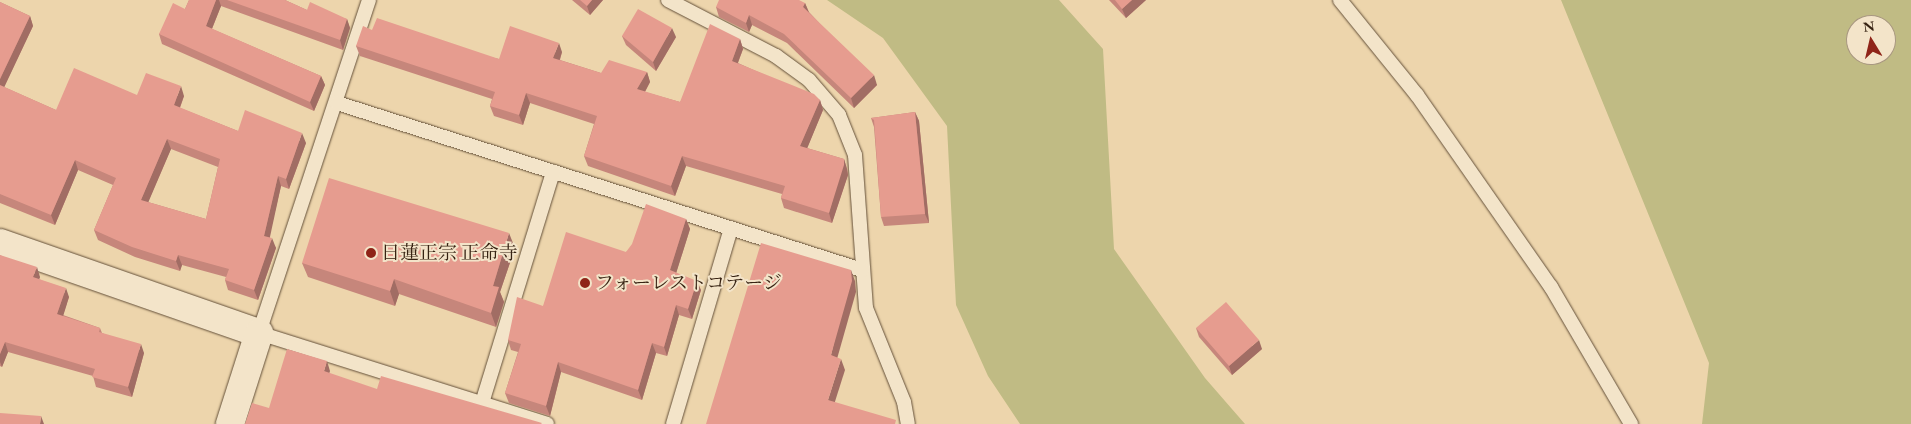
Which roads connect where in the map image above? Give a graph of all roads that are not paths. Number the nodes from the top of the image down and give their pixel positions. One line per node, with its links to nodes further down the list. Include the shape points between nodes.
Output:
1 (369, 0): 4 (lane)
2 (668, 0): 8 (lane, via 776,56 809,80 839,115 855,155)
3 (1340, 0): 15 (lane, via 1417,95 1551,287)
4 (337, 103): 5 (lane); 9 (lane)
5 (553, 172): 6 (lane); 10 (lane)
6 (731, 228): 8 (lane); 13 (lane)
7 (0, 243): 9 (street)
8 (862, 270): 14 (lane, via 866,308 904,402)
9 (259, 333): 10 (lane); 11 (street)
10 (482, 403): 12 (lane)
11 (230, 424)
12 (546, 424)
13 (672, 424)
14 (908, 424)
15 (1631, 424)

